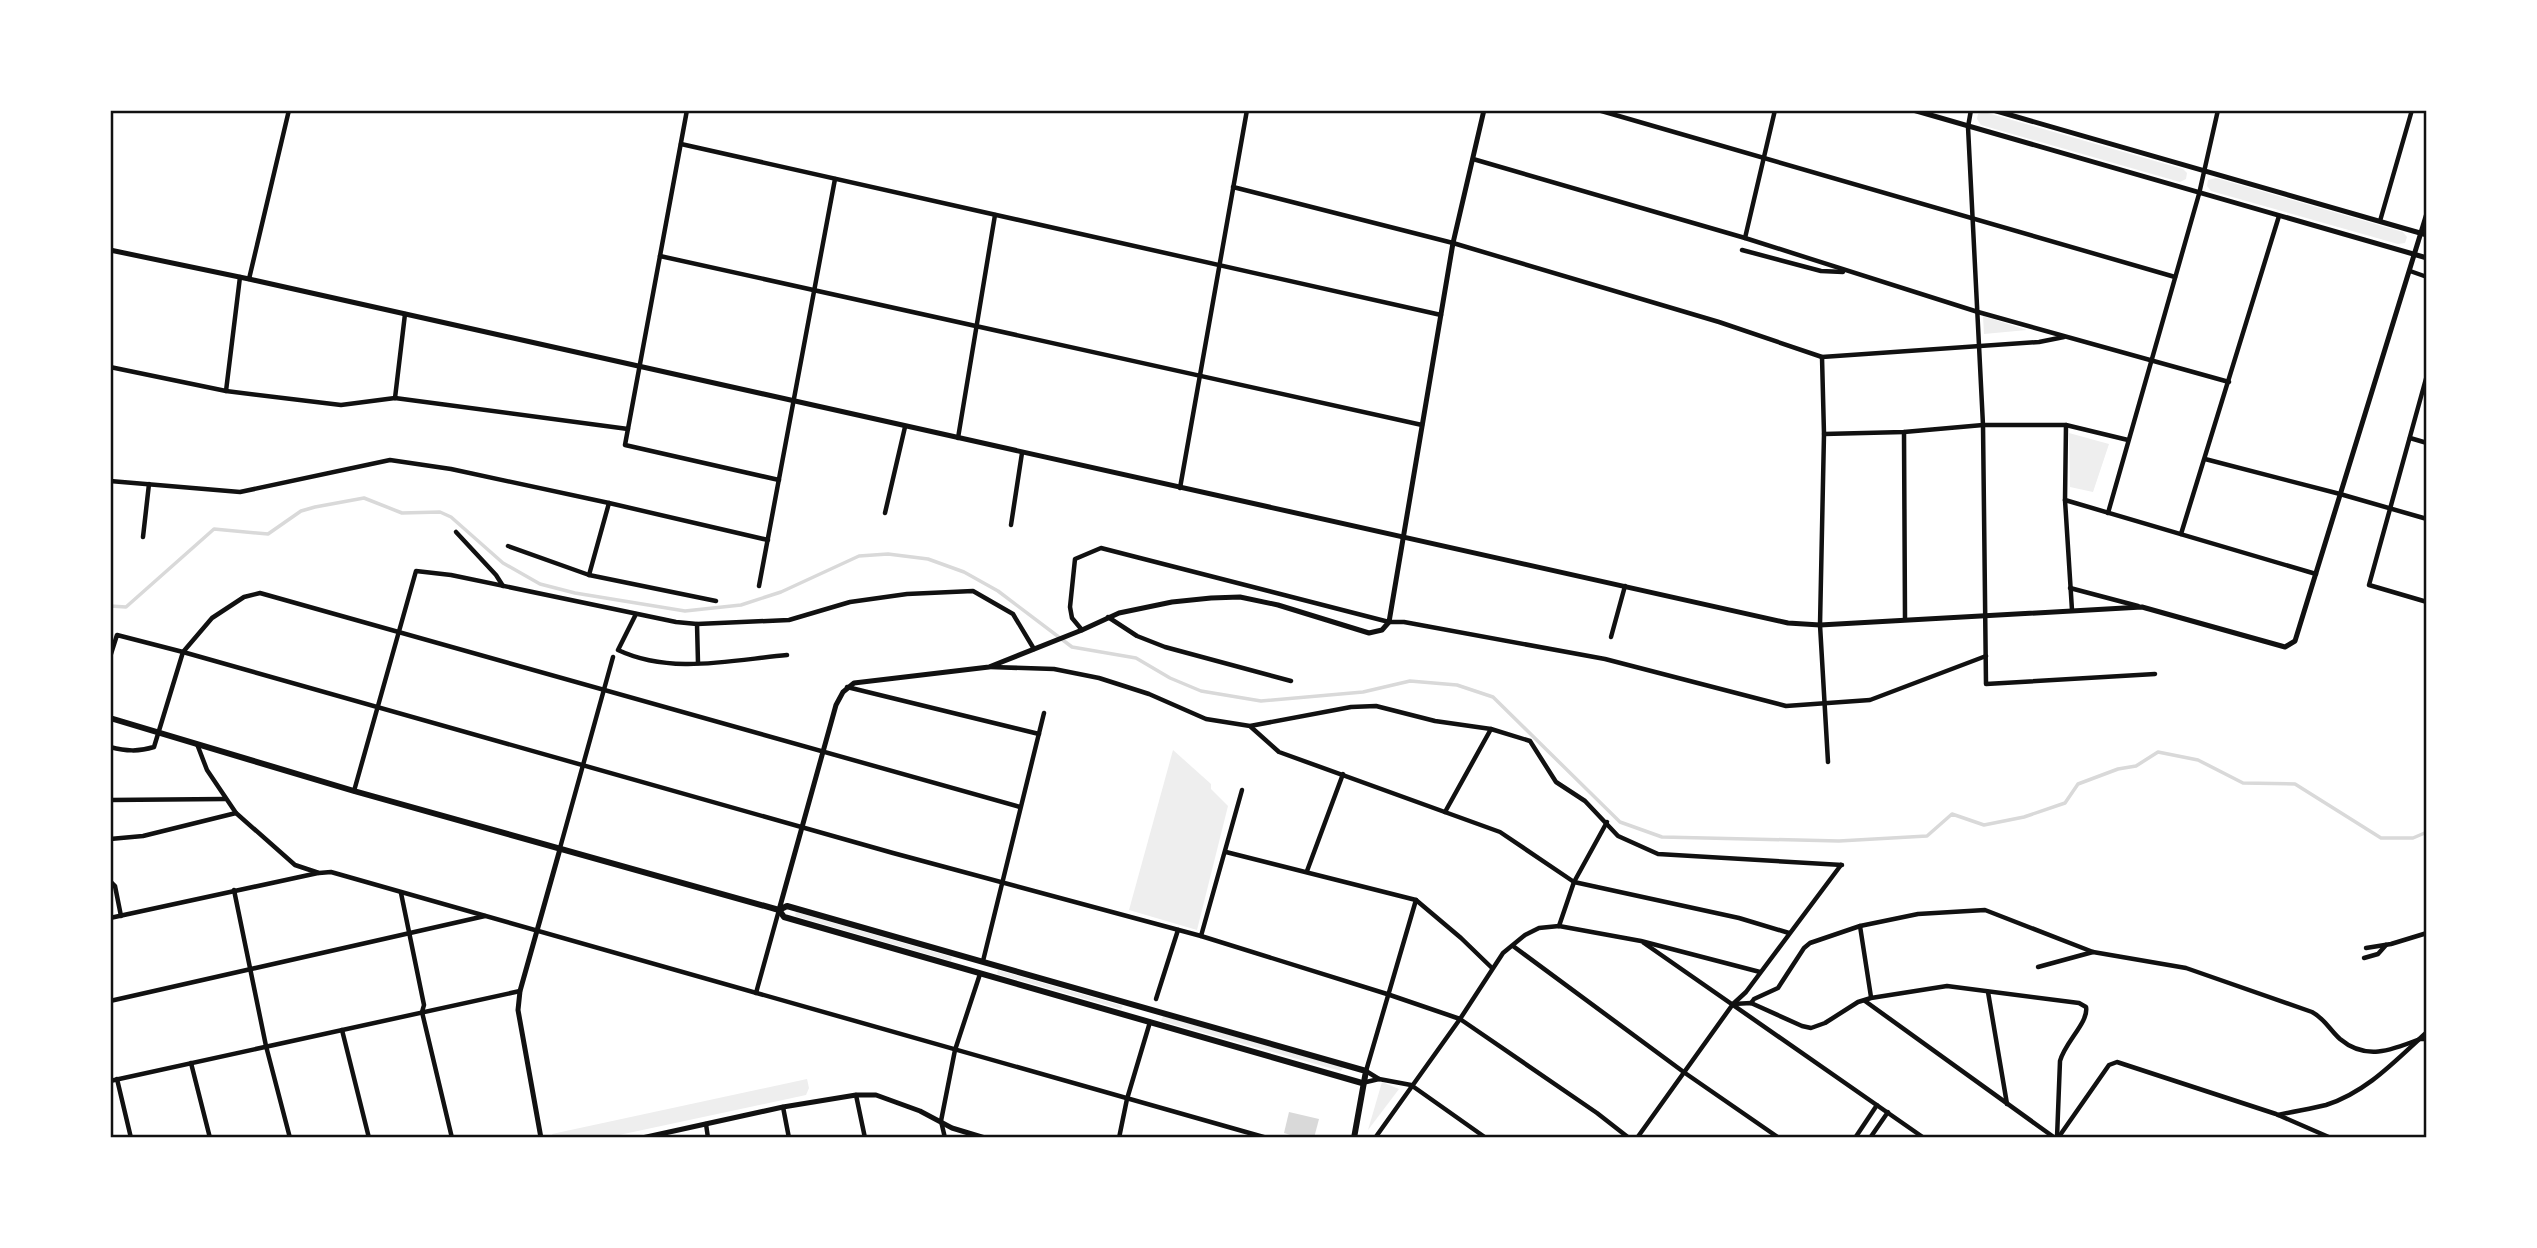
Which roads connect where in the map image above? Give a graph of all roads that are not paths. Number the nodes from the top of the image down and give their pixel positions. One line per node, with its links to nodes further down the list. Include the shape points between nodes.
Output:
1 (289, 110): 39 (street)
2 (687, 110): 13 (street)
3 (1247, 110): 18 (street)
4 (1484, 110): 14 (street)
5 (1598, 110): 15 (street)
6 (1775, 110): 15 (street)
7 (1913, 110): 12 (street)
8 (1971, 110): 12 (street)
9 (1993, 110): 16 (street)
10 (2218, 110): 16 (street)
11 (2412, 110): 24 (street)
12 (1968, 127): 19 (street); 23 (street)
13 (681, 144): 17 (street); 31 (street)
14 (1473, 159): 26 (street); 27 (street)
15 (1764, 160): 23 (street); 26 (street)
16 (2205, 170): 19 (street); 24 (street)
17 (835, 179): 21 (street); 40 (street)
18 (1233, 187): 27 (street); 33 (street)
19 (2199, 194): 22 (street); 37 (street)
20 (2427, 213): 25 (street)
21 (995, 215): 33 (street); 44 (street)
22 (2279, 216): 30 (street); 53 (street)
23 (1971, 219): 37 (street); 41 (street)
24 (2380, 221): 25 (street)
25 (2424, 234): 30 (street)
26 (1745, 238): 35 (street)
27 (1453, 243): 43 (street); 47 (street)
28 (110, 250): 36 (street)
29 (1742, 250): 35 (street, via 1821,271)
30 (2415, 255): 32 (street); 34 (street)
31 (660, 256): 40 (street); 50 (street)
32 (2427, 258)
33 (1219, 265): 43 (street); 52 (street)
34 (2410, 271): 38 (street); 74 (street)
35 (1850, 272): 41 (street)
36 (240, 277): 39 (street); 54 (street)
37 (2175, 277): 48 (street)
38 (2427, 277)
39 (249, 279): 42 (street)
40 (814, 291): 44 (street); 56 (street)
41 (1978, 312): 45 (street); 46 (street)
42 (405, 314): 50 (street); 55 (street)
43 (1441, 315): 57 (street)
44 (976, 327): 52 (street); 65 (street)
45 (2064, 337): 46 (street); 48 (street)
46 (1978, 346): 47 (street); 58 (street)
47 (1822, 357): 63 (street)
48 (2151, 360): 53 (street); 66 (street)
49 (110, 367): 54 (street)
50 (639, 368): 56 (street); 61 (street)
51 (2427, 374): 64 (street)
52 (1200, 376): 57 (street); 73 (street)
53 (2229, 382): 69 (street)
54 (226, 391): 55 (street, via 341,405)
55 (395, 398): 61 (street)
56 (794, 401): 60 (street); 70 (street)
57 (1422, 425): 85 (street)
58 (1983, 425): 59 (street); 62 (street); 99 (street)
59 (2066, 425): 66 (street); 75 (street)
60 (905, 427): 65 (street); 78 (street)
61 (628, 429): 70 (street, via 625,445)
62 (1904, 432): 63 (street); 101 (street)
63 (1824, 434): 104 (street)
64 (2410, 438): 67 (street); 77 (street)
65 (958, 439): 68 (street)
66 (2128, 440): 79 (street)
67 (2427, 443)
68 (1022, 453): 73 (street); 81 (street)
69 (2205, 459): 74 (street); 83 (street)
70 (779, 480): 86 (street)
71 (110, 481): 72 (street)
72 (149, 484): 76 (street, via 240,492 390,460); 84 (street)
73 (1180, 488): 85 (street)
74 (2340, 494): 77 (street); 88 (street)
75 (2064, 500): 79 (street); 93 (street)
76 (609, 503): 86 (street); 89 (street)
77 (2391, 509): 80 (street); 95 (street, via 2369,585)
78 (885, 513)
79 (2108, 513): 83 (street)
80 (2427, 519)
81 (1011, 525)
82 (456, 532): 92 (street)
83 (2181, 534): 88 (street)
84 (143, 537)
85 (1404, 537): 91 (street); 102 (street)
86 (768, 540): 90 (street)
87 (508, 546): 89 (street)
88 (2316, 574): 96 (street, via 2295,641 2285,647)
89 (589, 575): 94 (street)
90 (759, 586)
91 (1625, 586): 104 (street); 107 (street)
92 (503, 587): 98 (street); 105 (street, via 416,571)
93 (2070, 588): 96 (street); 97 (street)
94 (716, 601)
95 (2427, 601)
96 (2142, 607): 97 (street)
97 (2072, 610): 99 (street)
98 (636, 614): 103 (street); 115 (street, via 618,650 657,663)
99 (1985, 615): 101 (street); 112 (street)
100 (1108, 617): 102 (street, via 1172,602 1240,597 1369,633 1382,630); 106 (street); 118 (street, via 1165,648)
101 (1905, 618): 104 (street)
102 (1389, 622): 106 (street, via 1101,548 1075,559 1070,607); 121 (street, via 1605,659 1786,706)
103 (697, 624): 109 (street, via 789,620 850,602 972,591 1013,614); 115 (street)
104 (1820, 625): 121 (street)
105 (399, 631): 110 (street, via 260,593 244,597 212,618); 119 (street); 122 (street)
106 (1079, 631): 109 (street)
107 (1611, 637)
108 (112, 645): 110 (street, via 117,635); 113 (street)
109 (1034, 649): 116 (street)
110 (183, 652): 122 (street); 127 (street)
111 (788, 655): 115 (street)
112 (1986, 656): 117 (street, via 1986,684); 121 (street, via 1870,700)
113 (110, 657)
114 (613, 657): 119 (street)
115 (698, 663)
116 (989, 667): 120 (street, via 854,683); 125 (street, via 1054,669 1099,678 1206,719)
117 (2155, 674)
118 (1291, 681)
119 (604, 690): 131 (street); 133 (street)
120 (845, 690): 128 (street); 131 (street)
121 (1824, 704): 132 (street)
122 (377, 708): 133 (street); 136 (street)
123 (1044, 713): 128 (street)
124 (110, 718): 127 (main road)
125 (1250, 726): 126 (street, via 1376,706); 134 (street, via 1279,752)
126 (1491, 729): 140 (street); 142 (street, via 1530,741 1556,782)
127 (159, 732): 129 (main road); 130 (street, via 154,747 147,750)
128 (1039, 734): 139 (street)
129 (197, 743): 136 (main road); 137 (street)
130 (110, 747)
131 (823, 752): 139 (street); 143 (street)
132 (1828, 762)
133 (584, 764): 143 (street); 145 (street)
134 (1343, 774): 140 (street); 147 (street)
135 (1242, 790): 146 (street)
136 (354, 791): 145 (main road)
137 (225, 799): 138 (street); 141 (street)
138 (110, 800)
139 (1020, 807): 150 (street)
140 (1445, 812): 151 (street, via 1500,832)
141 (236, 813): 144 (street, via 143,836); 148 (street, via 295,865)
142 (1607, 822): 151 (street); 163 (street, via 1618,836 1658,854 1842,865)
143 (801, 826): 150 (street); 155 (street)
144 (110, 839)
145 (560, 849): 155 (main road); 162 (street)
146 (1226, 852): 147 (street); 166 (street)
147 (1307, 872): 154 (street)
148 (319, 873): 152 (street); 153 (street, via 331,872)
149 (110, 881): 156 (street)
150 (1003, 882): 161 (street); 173 (street)
151 (1574, 882): 159 (street); 163 (street)
152 (233, 890): 156 (street); 176 (street)
153 (401, 893): 157 (street); 165 (street)
154 (1416, 900): 175 (street); 182 (street)
155 (779, 910): 173 (main road, via 787,906); 178 (main road, via 784,917); 181 (street)
156 (121, 916): 158 (street)
157 (486, 916): 162 (street); 165 (street)
158 (110, 918)
159 (1559, 926): 167 (street); 169 (street, via 1539,928)
160 (1860, 926): 171 (street, via 1918,914 1985,910); 183 (street); 187 (street, via 1810,943 1778,988)
161 (1178, 930): 166 (street); 184 (street)
162 (537, 931): 179 (street); 181 (street)
163 (1789, 933): 177 (street)
164 (2427, 933): 168 (street)
165 (410, 934): 176 (street); 189 (street)
166 (1201, 936): 182 (street)
167 (1641, 941): 177 (street); 188 (street)
168 (2386, 945): 170 (street); 172 (street, via 2378,954)
169 (1513, 946): 175 (street); 200 (street)
170 (2365, 948)
171 (2093, 952): 174 (street); 194 (street, via 2186,968 2312,1012 2360,1050 2379,1053)
172 (2364, 958)
173 (983, 961): 199 (main road)
174 (2038, 967)
175 (1492, 968): 190 (street)
176 (250, 969): 186 (street); 196 (street)
177 (1760, 972): 188 (street)
178 (980, 974): 191 (main road); 197 (street)
179 (520, 991): 189 (street); 220 (street, via 518,1010)
180 (1988, 992): 183 (street, via 1947,986); 208 (street); 238 (street, via 2065,999 2086,1007 2086,1020 2063,1049 2060,1061)
181 (756, 993): 197 (street)
182 (1387, 994): 190 (street); 199 (street)
183 (1871, 998): 185 (street)
184 (1156, 999)
185 (1865, 1000): 187 (street, via 1811,1028); 208 (street)
186 (110, 1001)
187 (1751, 1003): 188 (street)
188 (1733, 1004): 200 (street); 209 (street)
189 (422, 1012): 192 (street); 219 (street)
190 (1460, 1019): 205 (street); 232 (street)
191 (1151, 1022): 204 (main road); 207 (street)
192 (342, 1030): 196 (street); 218 (street)
193 (2427, 1032): 194 (street)
194 (2420, 1039): 195 (street); 212 (street, via 2360,1089 2326,1105)
195 (2427, 1039)
196 (266, 1046): 198 (street); 217 (street)
197 (955, 1049): 207 (street); 213 (street)
198 (191, 1063): 201 (street); 216 (street)
199 (1366, 1070): 202 (street); 204 (main road)
200 (1685, 1073): 233 (street); 234 (street)
201 (117, 1079): 203 (street); 215 (street)
202 (1380, 1079): 204 (street); 205 (street)
203 (110, 1081)
204 (1362, 1083): 229 (main road)
205 (1411, 1085): 230 (street); 231 (street)
206 (856, 1095): 210 (street); 213 (street, via 889,1098); 224 (street)
207 (1126, 1099): 227 (street); 228 (street)
208 (2007, 1104): 238 (street)
209 (1877, 1105): 211 (street); 235 (street)
210 (783, 1107): 214 (street); 223 (street)
211 (1888, 1112): 236 (street); 237 (street)
212 (2278, 1115): 238 (street, via 2117,1062 2109,1065); 239 (street)
213 (941, 1121): 225 (street); 226 (street)
214 (706, 1124): 221 (street); 222 (street)
215 (131, 1138)
216 (210, 1138)
217 (290, 1138)
218 (369, 1138)
219 (452, 1138)
220 (541, 1138)
221 (642, 1138)
222 (708, 1138)
223 (789, 1138)
224 (865, 1138)
225 (945, 1138)
226 (985, 1138)
227 (1119, 1138)
228 (1267, 1138)
229 (1354, 1138)
230 (1375, 1138)
231 (1486, 1138)
232 (1629, 1138)
233 (1637, 1138)
234 (1779, 1138)
235 (1855, 1138)
236 (1870, 1138)
237 (1924, 1138)
238 (2057, 1138)
239 (2331, 1138)

